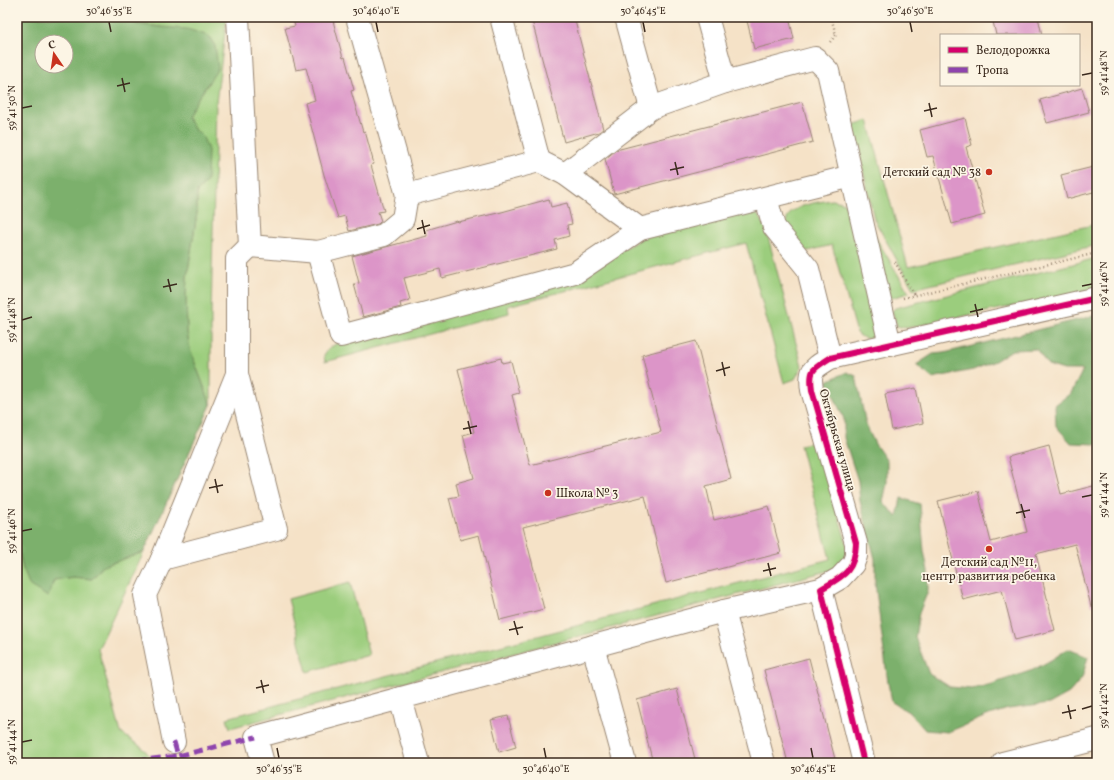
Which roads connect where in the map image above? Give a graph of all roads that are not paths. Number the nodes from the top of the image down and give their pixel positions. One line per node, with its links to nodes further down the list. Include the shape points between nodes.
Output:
1 (238, 17): 14 (street)
2 (357, 17): 11 (street)
3 (501, 17): 8 (street)
4 (626, 17): 7 (street)
5 (707, 17): 6 (street)
6 (725, 82): 7 (street); 10 (street, via 815,58 828,71)
7 (651, 108): 9 (street)
8 (539, 161): 9 (street); 11 (street)
9 (565, 174): 13 (street)
10 (852, 176): 12 (street); 17 (street)
11 (406, 195): 15 (street, via 403,219 384,235)
12 (766, 198): 13 (street); 18 (street, via 774,227 808,269)
13 (640, 229): 15 (street, via 575,273 341,336)
14 (250, 246): 15 (street); 19 (street, via 237,259)
15 (318, 252)
16 (1097, 298): 17 (street, Октябрьская улица)
17 (890, 344): 18 (street, Октябрьская улица)
18 (830, 358): 21 (street, Октябрьская улица, via 815,368 810,378 856,543 856,556 853,564 840,578)
19 (237, 374): 20 (street); 20 (street, via 276,528)
20 (162, 559): 26 (street, via 145,595)
21 (821, 589): 22 (street, Октябрьская улица); 31 (street)
22 (724, 611): 23 (street, Октябрьская улица); 30 (street)
23 (593, 646): 24 (street, Октябрьская улица); 29 (street)
24 (400, 698): 27 (street, Октябрьская улица, via 256,737); 28 (street)
25 (1097, 739): 32 (street)
26 (174, 742)
27 (263, 763)
28 (418, 763)
29 (625, 763)
30 (764, 763)
31 (864, 763)
32 (1003, 763)

